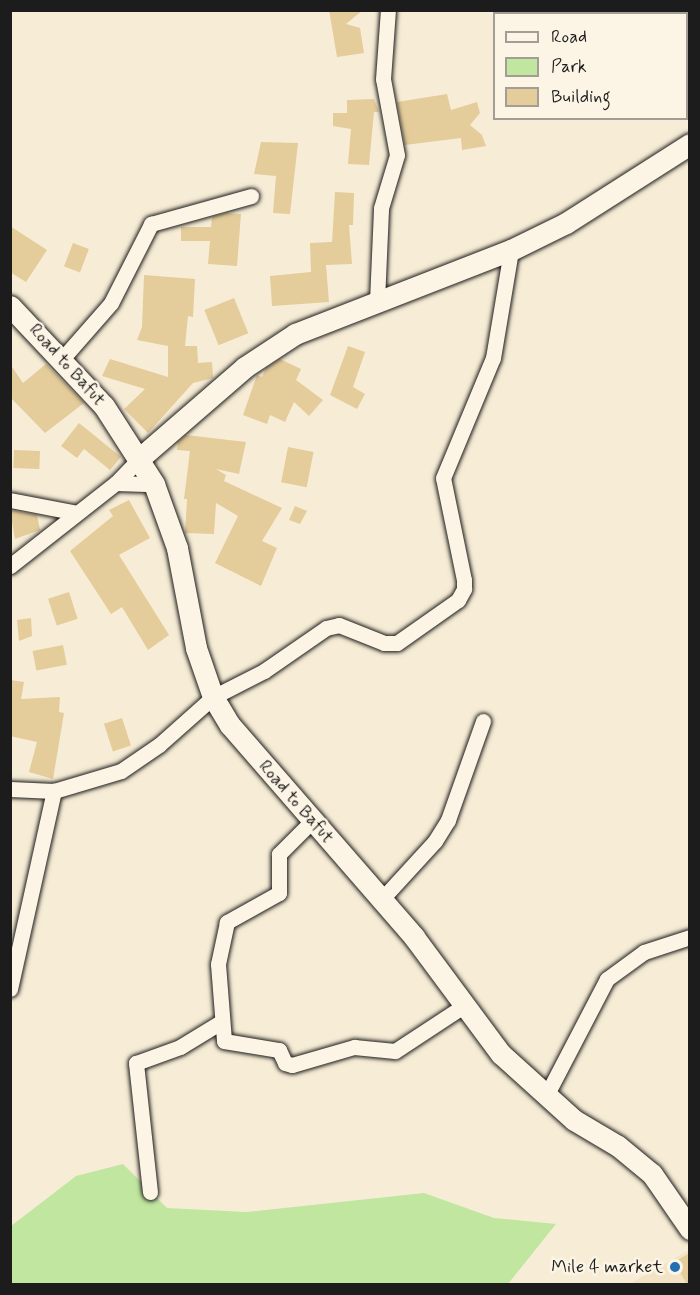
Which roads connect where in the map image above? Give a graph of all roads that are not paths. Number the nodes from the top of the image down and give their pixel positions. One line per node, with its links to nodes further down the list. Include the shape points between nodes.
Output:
1 (388, 10): 5 (street, via 383,79 398,155 381,208)
2 (690, 144): 4 (street, via 566,223)
3 (250, 196): 7 (street, via 151,224 111,303)
4 (510, 250): 5 (street); 14 (street, via 493,358 443,478 464,580 458,600 397,644 333,625 264,671)
5 (377, 301): 8 (street, via 331,317 268,350)
6 (10, 306): 7 (street, Road to Bafut)
7 (62, 359): 8 (street, Road to Bafut, via 121,427)
8 (140, 458): 9 (street); 10 (street, Road to Bafut)
9 (116, 483): 10 (street); 12 (street)
10 (154, 484): 14 (street, Road to Bafut, via 177,548 195,648)
11 (10, 500): 12 (street)
12 (77, 513): 13 (street)
13 (10, 566)
14 (213, 697): 17 (street, via 139,761 121,771); 18 (street, Road to Bafut, via 257,759)
15 (483, 722): 19 (street, via 448,820 435,841)
16 (10, 789): 17 (street)
17 (54, 791): 21 (street)
18 (312, 821): 19 (street, Road to Bafut); 23 (street, via 279,854 279,892 227,922 218,964)
19 (381, 900): 22 (street, Road to Bafut)
20 (690, 937): 24 (street, via 644,952 607,979)
21 (10, 989)
22 (465, 1005): 23 (street, via 395,1052 354,1047 292,1065 285,1063 279,1050 224,1041); 24 (street, Road to Bafut, via 501,1054)
23 (221, 1023): 25 (street, via 180,1047 136,1063)
24 (546, 1096): 26 (street, Road to Bafut, via 589,1132 623,1150 665,1189)
25 (150, 1192)
26 (690, 1229)

